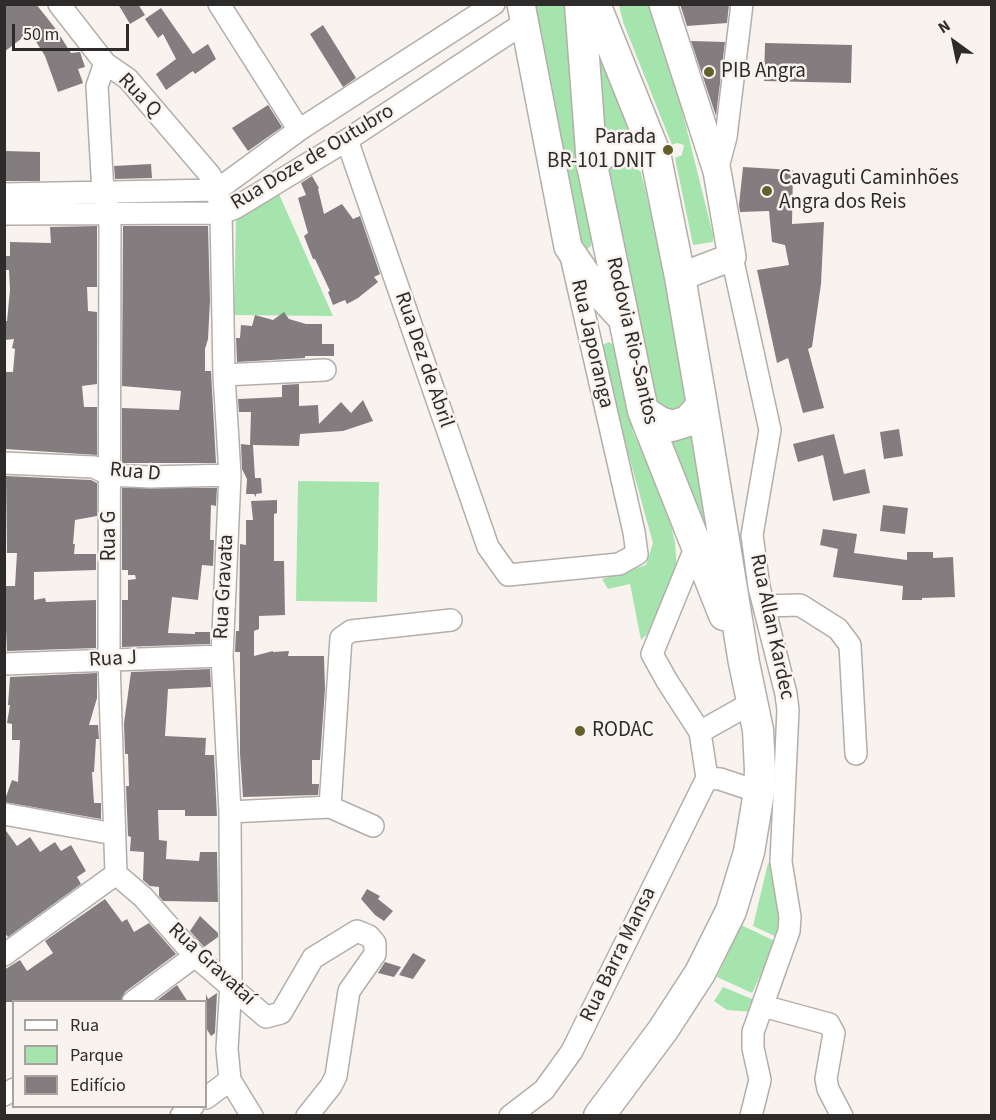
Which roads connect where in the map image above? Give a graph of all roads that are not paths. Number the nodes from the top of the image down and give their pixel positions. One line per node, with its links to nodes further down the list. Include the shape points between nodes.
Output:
1 (59, 4): 9 (street, Rua Q)
2 (219, 4): 10 (street)
3 (494, 4): 10 (street, Rua Doze de Outubro)
4 (580, 4): 14 (highway, Rodovia Rio-Santos)
5 (596, 4): 12 (highway, Rodovia Rio-Santos)
6 (663, 4): 15 (main road)
7 (742, 4): 15 (street, via 726,137)
8 (522, 14): 11 (street, Rua Doze de Outubro); 23 (main road, Rua Japoranga)
9 (105, 63): 17 (street, Rua Q, via 128,79 210,175); 18 (street, Rua G, via 97,86)
10 (299, 130): 13 (street, Rua Doze de Outubro)
11 (347, 140): 16 (street, Rua Doze de Outubro); 35 (street, Rua Dez de Abril, via 488,547)
12 (655, 153): 14 (highway, via 630,146 606,150); 25 (highway, Rodovia Rio-Santos)
13 (257, 160): 16 (street); 17 (street, Rua Doze de Outubro)
14 (592, 165): 26 (highway, Rodovia Rio-Santos)
15 (717, 171): 24 (main road)
16 (273, 185): 20 (street, Rua Doze de Outubro)
17 (217, 190): 18 (street, Rua Doze de Outubro); 20 (street, Rua Gravata)
18 (103, 193): 19 (street, Rua Doze de Outubro); 22 (street, Rua G)
19 (4, 194)
20 (221, 213): 22 (street, Rua Doze de Outubro); 28 (street, Rua Gravata)
21 (4, 214): 22 (street, Rua Doze de Outubro)
22 (110, 214): 32 (street, Rua G)
23 (568, 247): 26 (main road, via 602,297); 35 (street, Rua Japoranga, via 637,555 620,564)
24 (732, 257): 25 (main road); 36 (street, Rua Allan Kardec, via 770,430 752,535)
25 (680, 277): 29 (highway, Rodovia Rio-Santos)
26 (626, 323): 30 (highway, Rodovia Rio-Santos)
27 (325, 369): 28 (street)
28 (224, 375): 33 (street, Rua Gravata)
29 (702, 405): 30 (highway, via 688,421 672,426); 40 (highway, Rodovia Rio-Santos)
30 (643, 411): 34 (highway, Rodovia Rio-Santos)
31 (4, 463): 32 (street, Rua D, via 94,467)
32 (110, 475): 33 (street, Rua D); 39 (street, Rua G)
33 (230, 475): 38 (street, Rua Gravata)
34 (696, 546): 40 (highway, Rodovia Rio-Santos); 43 (street, via 652,654)
35 (508, 575)
36 (765, 606): 44 (street, via 800,605 838,629 850,645); 57 (street, Rua Allan Kardec, via 788,710 782,862 790,917)
37 (450, 620): 47 (street, via 351,631 341,638)
38 (222, 656): 39 (street, Rua J); 48 (street, Rua Gravata)
39 (109, 660): 41 (street, Rua J); 51 (street, Rua G)
40 (744, 663): 42 (highway, Rodovia Rio-Santos)
41 (4, 664)
42 (753, 702): 43 (street); 46 (highway, Rodovia Rio-Santos, via 758,730)
43 (700, 732): 45 (street)
44 (856, 754)
45 (707, 778): 46 (street); 62 (street, Rua Barra Mansa, via 572,1051 544,1090)
46 (759, 792): 63 (highway, Rodovia Rio-Santos, via 749,852 721,932 663,1030)
47 (330, 807): 48 (street); 50 (street)
48 (230, 812): 55 (street, Rua Gravata)
49 (4, 814): 51 (street)
50 (373, 826)
51 (114, 834): 52 (street, Rua G)
52 (116, 874): 53 (street); 54 (street, Rua Gravataí, via 143,897)
53 (4, 955)
54 (195, 956): 55 (street, Rua Gravataí); 56 (street)
55 (231, 984): 58 (street, Rua Gravata, via 227,1049); 61 (street, Rua Gravataí, via 266,1017 281,1013 313,958 329,946 357,931 375,944 375,954 349,991 336,1076)
56 (136, 1000)
57 (763, 1006): 64 (street, Rua Allan Kardec, via 753,1032 760,1080); 65 (street, via 825,1021 832,1028 826,1079)
58 (230, 1080): 59 (street); 60 (street)
59 (207, 1097)
60 (252, 1116)
61 (307, 1116)
62 (510, 1116)
63 (599, 1116)
64 (751, 1116)
65 (842, 1116)

